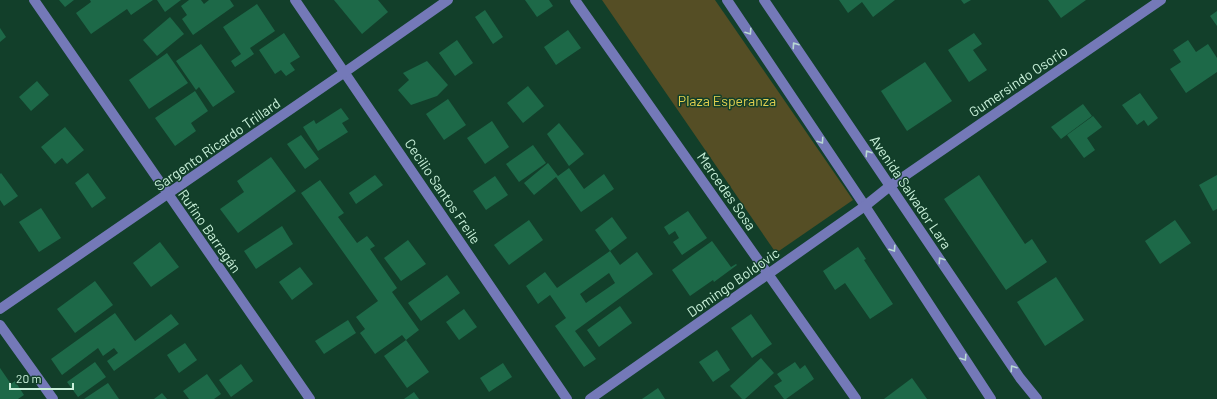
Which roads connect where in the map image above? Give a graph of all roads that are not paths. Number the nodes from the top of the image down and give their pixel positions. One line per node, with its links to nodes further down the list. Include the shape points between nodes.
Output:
1 (34, 0): 10 (street, Rufino Barragán)
2 (295, 0): 8 (street, Cecilio Santos Freile)
3 (448, 0): 8 (street, Sargento Ricardo Trillard)
4 (575, 0): 12 (street, Mercedes Sosa)
5 (727, 0): 11 (street, one-way to 11)
6 (764, 0): 9 (street, Avenida Salvador Lara, one-way to 6)
7 (1161, 0): 9 (street, Gumersindo Osorio)
8 (345, 72): 10 (street, Sargento Ricardo Trillard); 17 (street, Cecilio Santos Freile)
9 (890, 186): 11 (street, Domingo Boldovic); 21 (street, Avenida Salvador Lara, one-way to 9, via 1020,378)
10 (168, 195): 13 (street, Sargento Ricardo Trillard); 16 (street, Rufino Barragán)
11 (865, 206): 12 (street, Domingo Boldovic); 20 (street, one-way to 20)
12 (769, 274): 18 (street, Domingo Boldovic); 19 (street, Mercedes Sosa)
13 (0, 309)
14 (0, 325): 15 (street)
15 (53, 399)
16 (310, 399)
17 (567, 399)
18 (590, 399)
19 (856, 399)
20 (991, 399)
21 (1037, 399)

